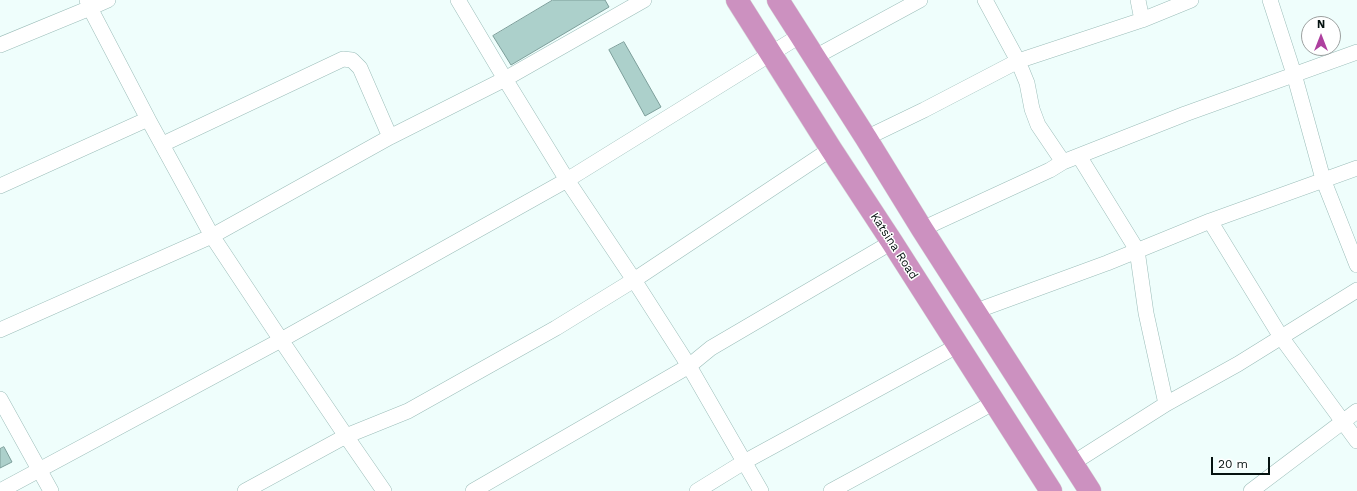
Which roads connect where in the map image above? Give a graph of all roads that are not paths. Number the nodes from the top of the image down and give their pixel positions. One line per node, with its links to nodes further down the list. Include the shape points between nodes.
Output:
1 (108, 0): 11 (street)
2 (458, 0): 20 (street)
3 (644, 0): 20 (street)
4 (737, 0): 16 (highway, Katsina Road)
5 (778, 0): 13 (highway)
6 (920, 0): 17 (street)
7 (985, 0): 18 (street)
8 (1138, 0): 12 (street)
9 (1191, 0): 12 (street)
10 (1270, 0): 19 (street)
11 (88, 4): 14 (street); 21 (street)
12 (1142, 20): 18 (street)
13 (801, 35): 16 (street); 17 (highway)
14 (0, 45)
15 (1357, 52): 19 (street)
16 (772, 54): 25 (highway, Katsina Road); 30 (street)
17 (815, 57): 23 (highway)
18 (1018, 61): 23 (street); 27 (street, via 1027,83 1038,125)
19 (1294, 74): 26 (street); 29 (street)
20 (505, 79): 22 (street); 30 (street)
21 (148, 119): 24 (street); 31 (street)
22 (390, 137): 24 (street, via 360,68 352,60 343,59); 34 (street)
23 (866, 138): 33 (highway)
24 (163, 144): 34 (street)
25 (831, 150): 35 (highway, Katsina Road); 38 (street)
26 (1079, 156): 27 (street); 36 (street)
27 (1063, 162): 33 (street)
28 (1357, 168): 29 (street)
29 (1323, 179): 32 (street); 37 (street)
30 (567, 180): 38 (street); 43 (street)
31 (0, 186)
32 (1210, 221): 36 (street); 42 (street)
33 (922, 229): 40 (highway)
34 (212, 236): 41 (street); 43 (street)
35 (892, 242): 44 (highway, Katsina Road); 45 (street, via 710,348)
36 (1137, 250): 40 (street); 48 (street, via 1146,313)
37 (1357, 265)
38 (634, 280): 45 (street); 51 (street, via 556,328 408,411)
39 (1357, 290): 42 (street)
40 (976, 311): 54 (highway)
41 (0, 330)
42 (1281, 337): 48 (street); 50 (street)
43 (280, 340): 51 (street); 55 (street)
44 (957, 346): 47 (highway, Katsina Road); 53 (street)
45 (689, 366): 53 (street); 60 (street)
46 (0, 399): 55 (street)
47 (993, 403): 63 (street); 64 (highway, Katsina Road)
48 (1166, 404): 54 (street)
49 (1357, 411): 50 (street)
50 (1344, 422): 52 (street); 66 (street)
51 (346, 436): 58 (street); 59 (street)
52 (1357, 441)
53 (744, 462): 61 (street); 62 (street)
54 (1073, 463): 65 (highway)
55 (39, 469): 56 (street); 57 (street)
56 (0, 491)
57 (51, 491)
58 (245, 491)
59 (384, 491)
60 (473, 491)
61 (698, 491)
62 (760, 491)
63 (831, 491)
64 (1051, 491)
65 (1090, 491)
66 (1251, 491)

